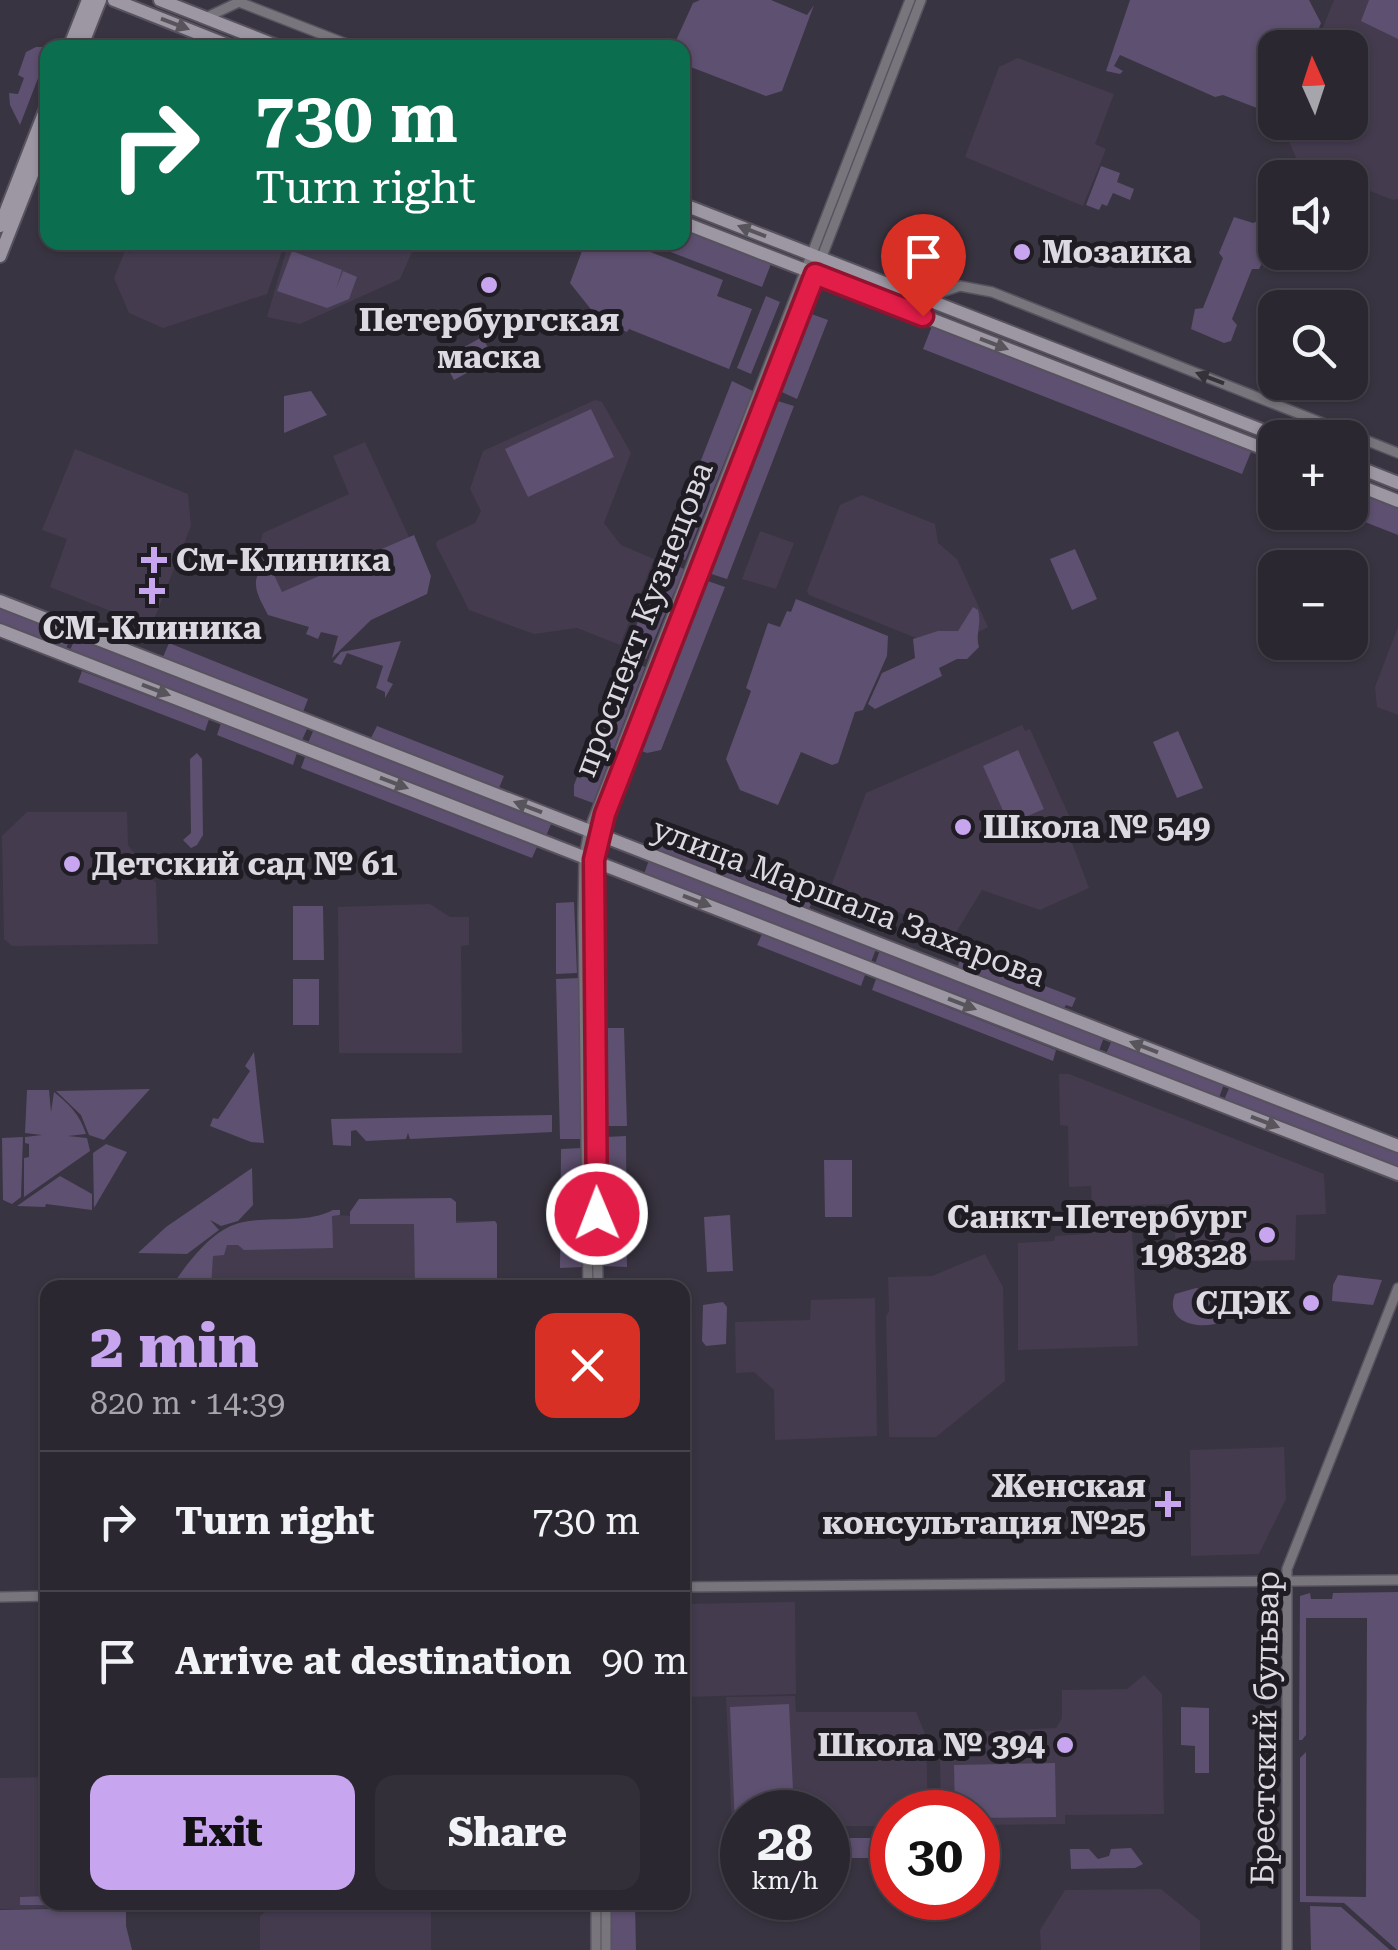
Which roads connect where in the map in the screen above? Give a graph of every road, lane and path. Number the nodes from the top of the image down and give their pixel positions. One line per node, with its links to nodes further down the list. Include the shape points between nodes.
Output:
1 (88, 0): 8 (street)
2 (100, 0): 9 (street)
3 (114, 0): 10 (street, one-way to 10)
4 (160, 0): 7 (street)
5 (910, 0): 19 (street, проспект Кузнецова)
6 (921, 0): 19 (street, проспект Кузнецова)
7 (205, 18): 11 (street); 12 (street, via 239,2)
8 (73, 40)
9 (84, 40)
10 (216, 40)
11 (261, 40)
12 (336, 40)
13 (40, 124): 17 (street)
14 (40, 154): 18 (street)
15 (690, 207): 19 (street, one-way to 15)
16 (690, 225): 20 (street)
17 (0, 226)
18 (0, 256)
19 (816, 256): 20 (street, проспект Кузнецова); 21 (street)
20 (810, 272): 23 (street, one-way to 23); 31 (street, проспект Кузнецова)
21 (924, 298): 22 (street); 24 (street, one-way to 21, via 992,292 960,286)
22 (1258, 429)
23 (1258, 446)
24 (1398, 452)
25 (1368, 471): 26 (street)
26 (1398, 483)
27 (1368, 489): 28 (street)
28 (1398, 501)
29 (0, 601): 31 (street, улица Маршала Захарова, one-way to 29)
30 (0, 630): 32 (street, улица Маршала Захарова, one-way to 32)
31 (594, 832): 32 (street, проспект Кузнецова); 33 (street, улица Маршала Захарова, one-way to 31)
32 (589, 859): 34 (street, улица Маршала Захарова, one-way to 34); 35 (street, проспект Кузнецова); 36 (street, проспект Кузнецова)
33 (1398, 1146)
34 (1398, 1174)
35 (588, 1280)
36 (598, 1280)
37 (1398, 1288): 38 (street, Брестский бульвар)
38 (1286, 1580): 39 (street); 40 (street); 47 (street, Брестский бульвар)
39 (1398, 1580)
40 (690, 1587)
41 (40, 1596): 42 (street)
42 (0, 1597)
43 (596, 1910): 45 (street)
44 (606, 1910): 46 (street)
45 (596, 1950)
46 (606, 1950)
47 (1288, 1950)

